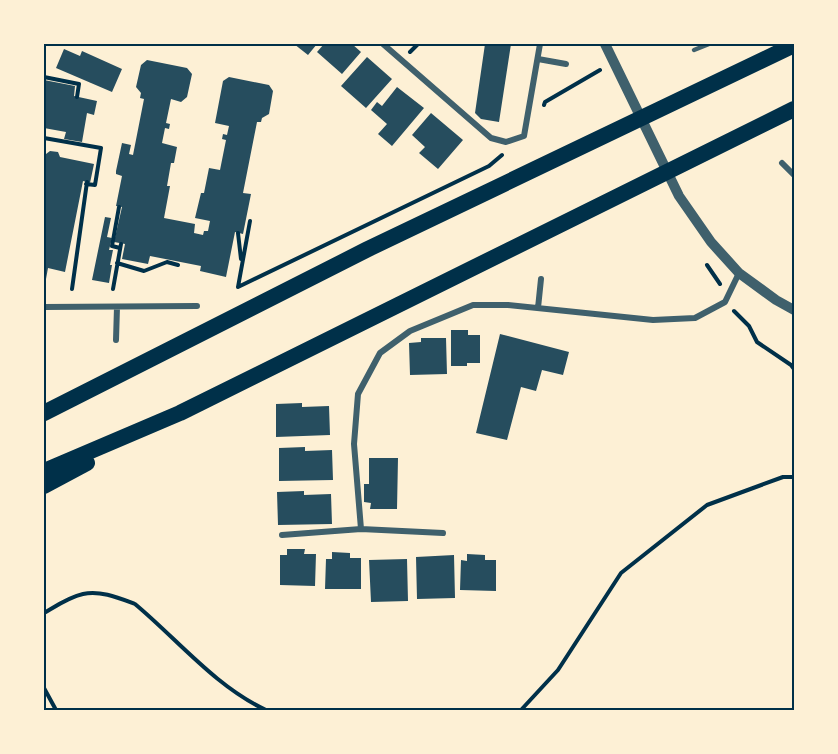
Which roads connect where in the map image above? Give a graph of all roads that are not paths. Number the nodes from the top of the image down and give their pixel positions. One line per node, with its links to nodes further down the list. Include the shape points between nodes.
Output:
1 (383, 44): 7 (street, via 491,138 506,142 524,136)
2 (540, 44): 7 (street)
3 (605, 44): 12 (street, via 679,196 711,242)
4 (709, 44): 6 (lane)
5 (795, 45): 20 (highway, via 377,244)
6 (694, 50)
7 (538, 59): 8 (street)
8 (566, 63)
9 (795, 109): 21 (highway)
10 (782, 163): 11 (street)
11 (795, 175)
12 (739, 273): 17 (street, via 725,302 695,318 653,320); 18 (street)
13 (542, 279): 17 (street)
14 (197, 306): 16 (street)
15 (44, 307): 16 (street)
16 (117, 307): 19 (street)
17 (538, 308): 24 (street, via 473,305 410,331 380,353 358,394 354,444)
18 (795, 310)
19 (116, 340)
20 (44, 412)
21 (180, 413): 22 (highway); 23 (highway)
22 (44, 471)
23 (44, 486)
24 (361, 529): 25 (street); 26 (street)
25 (443, 533)
26 (282, 535)

